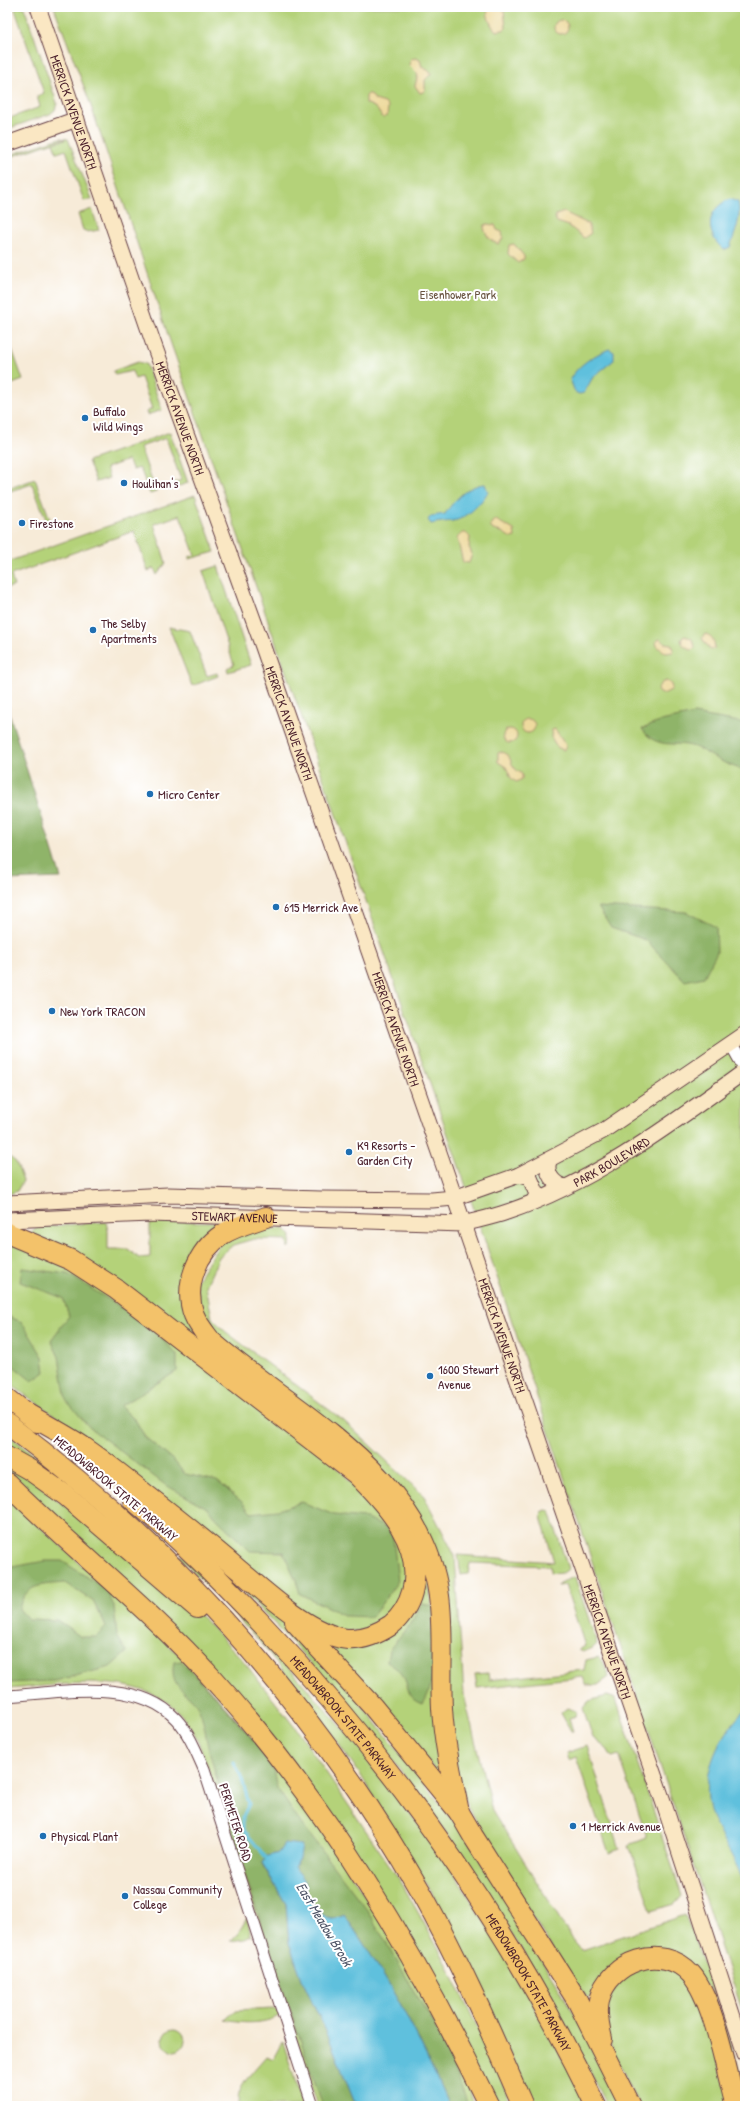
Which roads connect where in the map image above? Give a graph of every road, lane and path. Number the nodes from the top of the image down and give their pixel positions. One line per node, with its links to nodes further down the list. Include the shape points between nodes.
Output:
1 (38, 7): 2 (main road, MERRICK AVENUE NORTH)
2 (77, 119): 3 (main road); 12 (main road, MERRICK AVENUE NORTH)
3 (7, 144)
4 (745, 1034): 5 (main road)
5 (730, 1043): 6 (street, PARK BOULEVARD); 7 (main road, via 604,1131)
6 (745, 1070): 9 (main road, PARK BOULEVARD, via 651,1136)
7 (549, 1160): 8 (main road); 9 (main road, via 547,1169 550,1177 555,1183)
8 (519, 1175): 12 (main road); 14 (main road, via 530,1178 537,1194)
9 (565, 1187): 14 (main road, PARK BOULEVARD)
10 (168, 1195): 11 (main road, STEWART AVENUE); 13 (main road, STEWART AVENUE); 17 (main road)
11 (211, 1196): 12 (main road, STEWART AVENUE, via 321,1200); 18 (main road)
12 (454, 1198): 22 (main road, MERRICK AVENUE NORTH)
13 (46, 1201): 15 (main road, STEWART AVENUE); 20 (main road)
14 (534, 1201): 22 (main road, PARK BOULEVARD, via 507,1212)
15 (29, 1202): 16 (main road, STEWART AVENUE); 20 (main road)
16 (7, 1203)
17 (150, 1214): 18 (main road, STEWART AVENUE); 20 (main road, STEWART AVENUE)
18 (226, 1215): 19 (main road, STEWART AVENUE)
19 (266, 1216): 22 (main road, STEWART AVENUE); 32 (highway, via 226,1232 201,1256 192,1278 190,1297 194,1314 199,1326 220,1349 373,1470 414,1522 427,1550 439,1596 443,1730)
20 (34, 1218): 21 (main road, STEWART AVENUE)
21 (7, 1220)
22 (463, 1224): 33 (main road, MERRICK AVENUE NORTH, via 664,1804)
23 (7, 1233): 29 (highway, via 71,1260 116,1289 356,1474 392,1514 410,1547 415,1570 414,1586 404,1610 381,1632 356,1639 326,1634)
24 (7, 1398): 25 (highway, MEADOWBROOK STATE PARKWAY)
25 (26, 1413): 29 (highway, via 96,1457 149,1497); 40 (highway, MEADOWBROOK STATE PARKWAY, via 188,1549 300,1664 348,1720 395,1778 456,1862 540,1997)
26 (7, 1424): 30 (highway, MEADOWBROOK STATE PARKWAY, via 84,1485 160,1553)
27 (7, 1456): 30 (highway, via 65,1495 173,1586 226,1637)
28 (7, 1483): 35 (highway, via 182,1646 244,1713 288,1768 377,1902 416,1967)
29 (272, 1599): 32 (highway, via 373,1706)
30 (267, 1668): 39 (highway, MEADOWBROOK STATE PARKWAY, via 350,1778 419,1889 467,1981)
31 (7, 1696): 36 (street, PERIMETER ROAD, via 89,1691 125,1692 162,1707 176,1718 190,1738 204,1769)
32 (459, 1812): 34 (highway, via 577,2000)
33 (745, 2054)
34 (606, 2059): 41 (highway); 42 (highway, via 598,2023 598,2002 602,1991 613,1975 625,1965 645,1959 664,1960 688,1972 703,1990)
35 (477, 2082): 37 (highway); 38 (highway)
36 (313, 2106)
37 (483, 2106)
38 (489, 2106)
39 (523, 2106)
40 (596, 2106)
41 (630, 2106)
42 (736, 2106)

